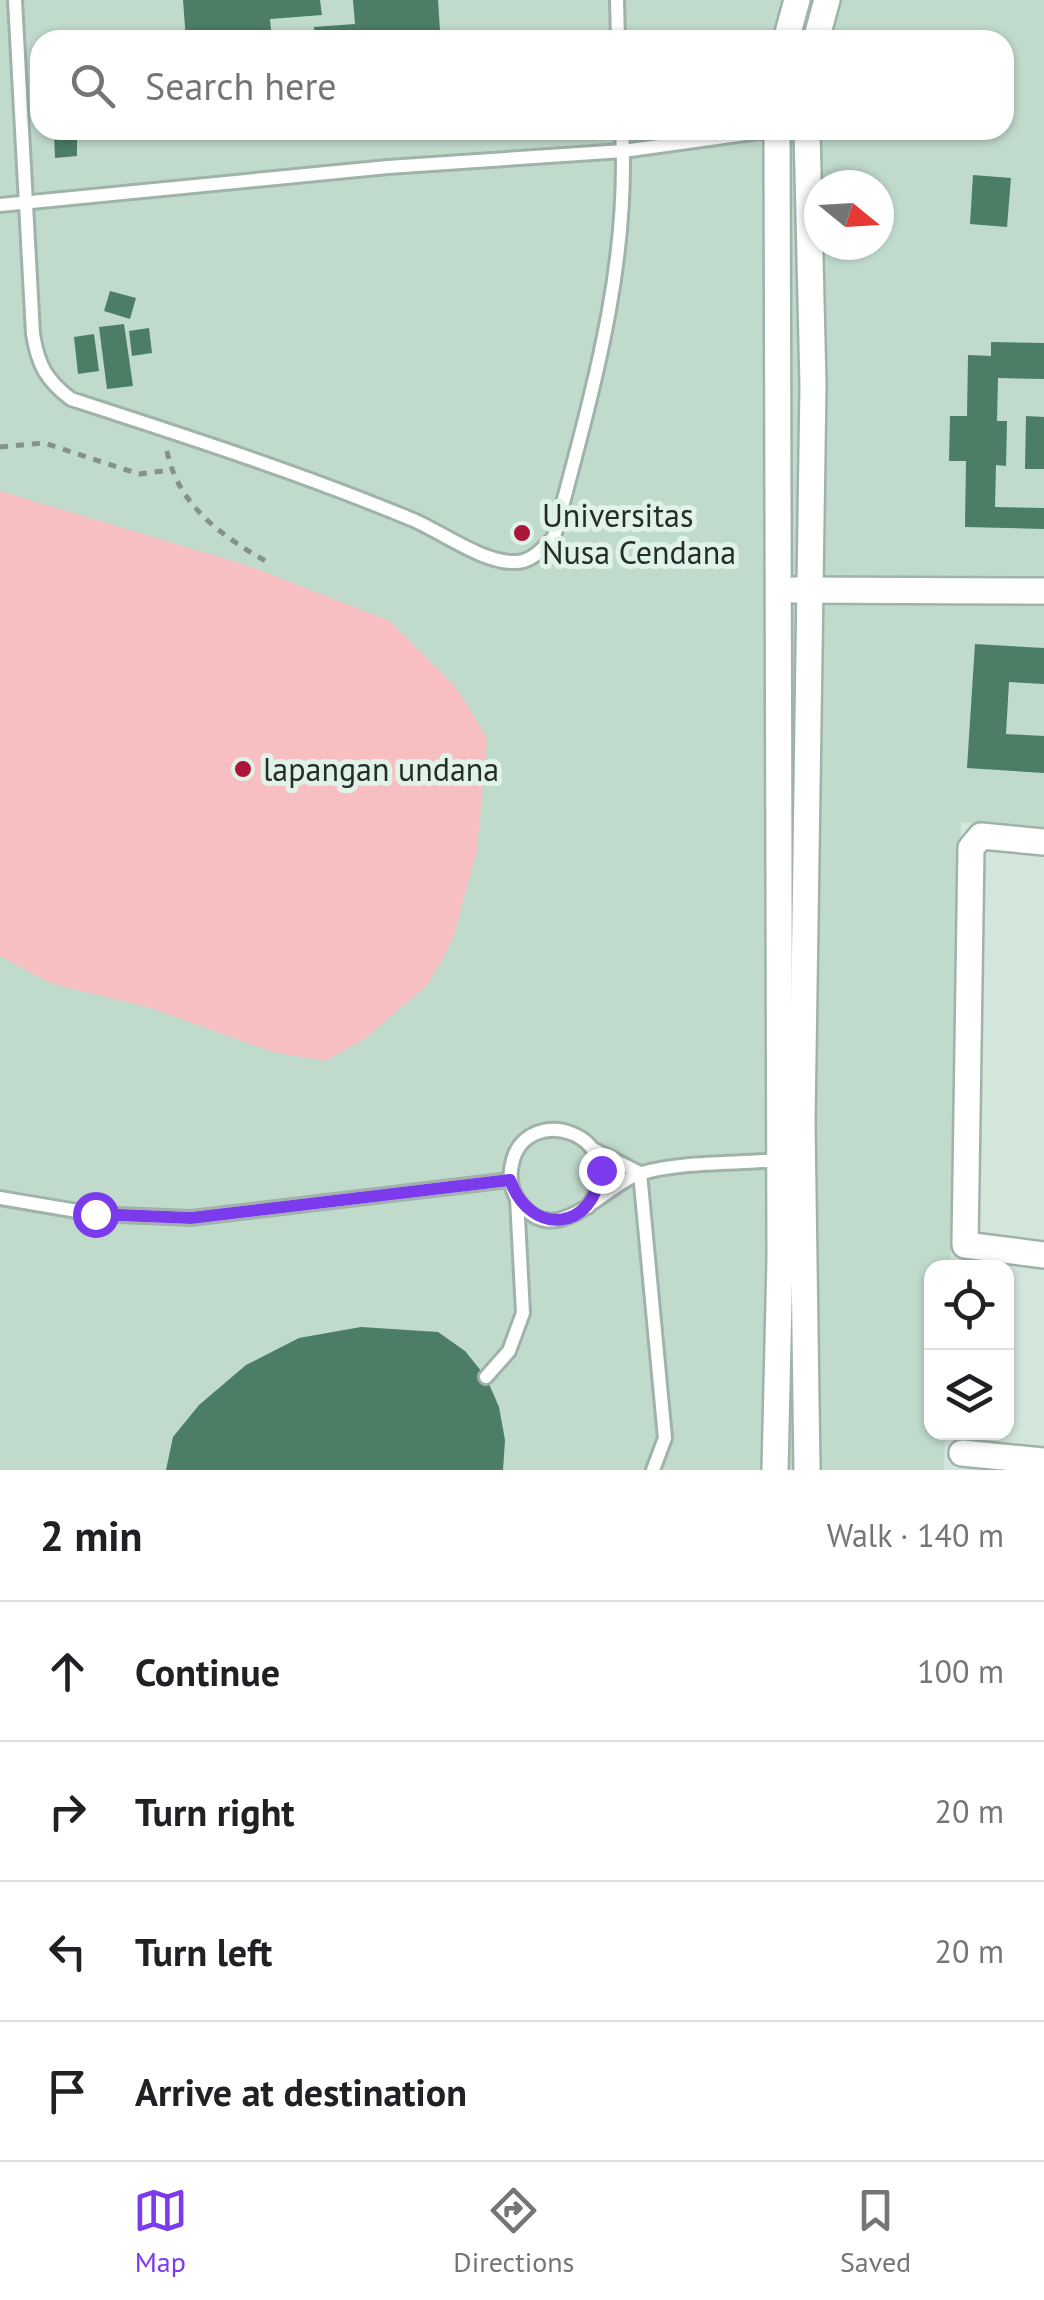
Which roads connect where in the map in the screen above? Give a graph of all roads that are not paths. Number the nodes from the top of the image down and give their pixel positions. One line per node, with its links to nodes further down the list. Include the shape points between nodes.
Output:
1 (15, 0): 13 (lane)
2 (616, 0): 5 (lane)
3 (797, 0): 6 (street)
4 (827, 0): 7 (street)
5 (618, 30)
6 (789, 30)
7 (819, 30)
8 (622, 140): 12 (lane)
9 (704, 140): 12 (lane)
10 (777, 140): 16 (street)
11 (807, 140): 15 (street)
12 (623, 151): 13 (lane, via 388,166); 13 (lane, via 624,220 604,348 554,537 537,555 518,562 71,399 48,382 38,362)
13 (26, 202): 14 (lane)
14 (0, 205)
15 (810, 590): 16 (street); 17 (street); 21 (street)
16 (779, 591): 21 (street)
17 (1044, 591)
18 (1044, 842): 26 (street, via 981,836 971,848 965,1245)
19 (595, 1150): 20 (lane); 22 (lane, via 570,1132 541,1131 523,1142); 25 (lane, via 599,1190)
20 (640, 1173): 21 (lane); 25 (lane); 30 (lane, via 666,1438)
21 (788, 1175): 31 (street); 32 (street)
22 (510, 1180): 23 (lane, via 191,1218 95,1214); 24 (lane)
23 (0, 1198)
24 (517, 1199): 25 (lane, via 531,1214 550,1220); 27 (lane, via 523,1312 509,1351)
25 (588, 1207)
26 (1044, 1255)
27 (486, 1376)
28 (962, 1453): 29 (street)
29 (1044, 1461)
30 (653, 1470)
31 (775, 1470)
32 (807, 1470)

